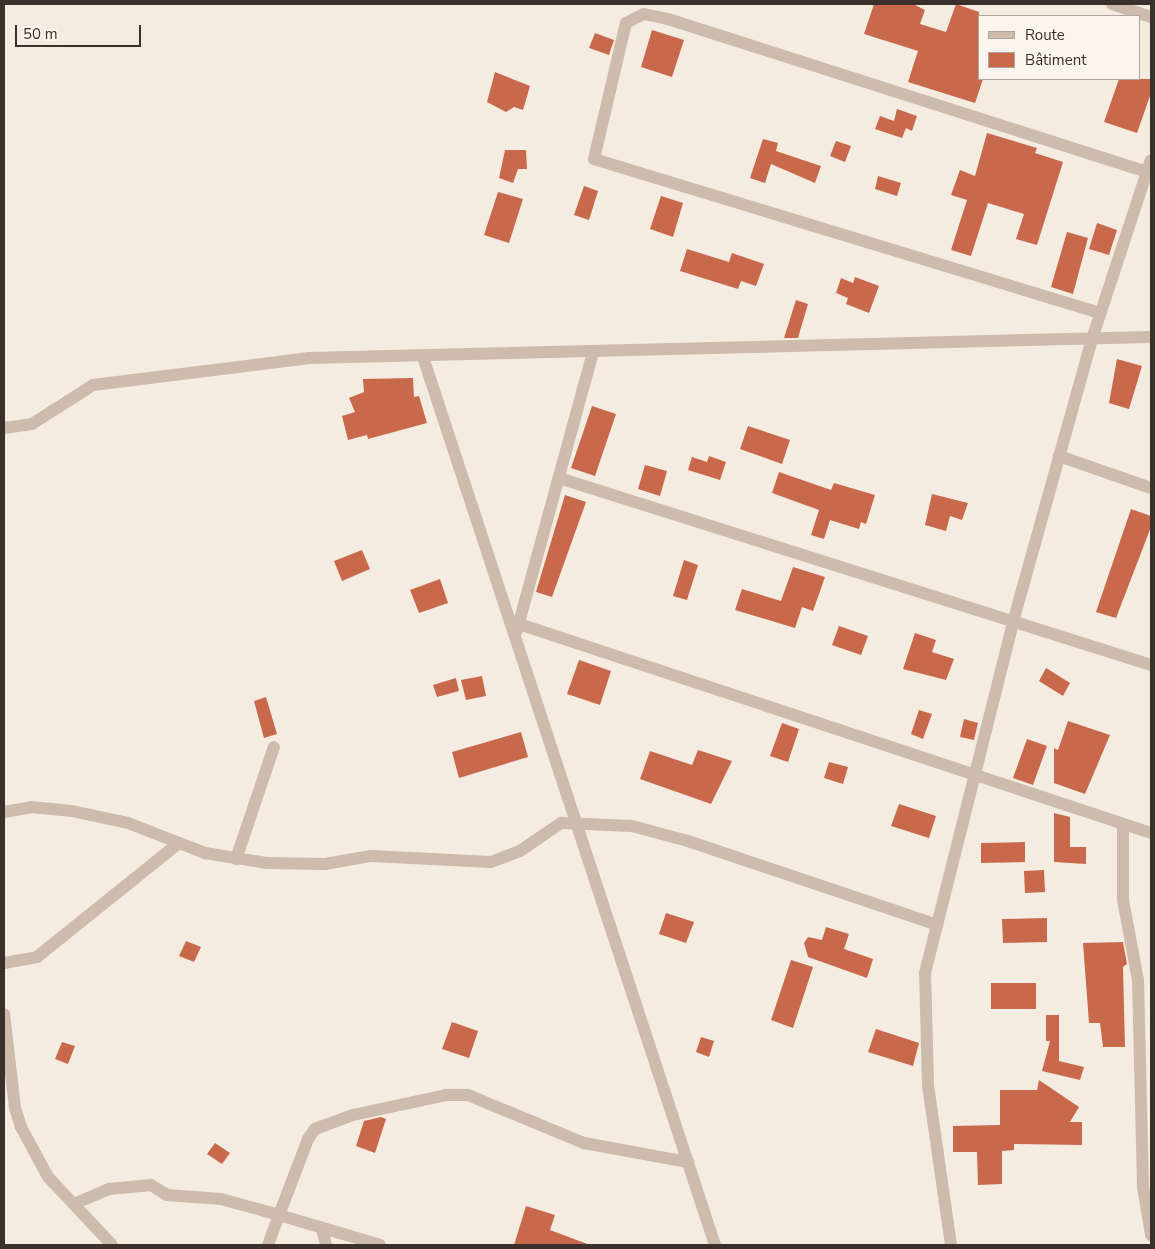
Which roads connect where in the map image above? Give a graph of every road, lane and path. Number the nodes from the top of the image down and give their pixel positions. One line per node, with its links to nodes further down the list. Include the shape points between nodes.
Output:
1 (1112, 4): 2 (street)
2 (1151, 17)
3 (1149, 166): 4 (street); 4 (street, via 668,19 644,14 626,23 594,159)
4 (1100, 313): 6 (street)
5 (1151, 337): 6 (street)
6 (1092, 340): 7 (street); 10 (street)
7 (593, 353): 8 (street); 11 (street)
8 (423, 357): 9 (street, via 310,358 93,385 32,424); 15 (street)
9 (4, 428)
10 (1059, 456): 12 (street); 13 (street)
11 (559, 478): 13 (street); 14 (street)
12 (1151, 488)
13 (1013, 622): 16 (street); 18 (street)
14 (519, 624): 15 (street); 18 (street)
15 (515, 637): 20 (street)
16 (1151, 665)
17 (274, 747): 24 (street)
18 (975, 773): 21 (street); 25 (street)
19 (4, 812): 23 (street, via 31,807 72,811 128,823)
20 (575, 824): 24 (street, via 550,827 520,851 491,862 371,856 325,864); 25 (street, via 632,826 654,831); 28 (street)
21 (1123, 825): 22 (street); 32 (street, via 1123,900 1138,980 1143,1187)
22 (1151, 833)
23 (179, 844): 24 (street); 26 (street, via 37,957)
24 (236, 859)
25 (937, 925): 38 (street, via 925,973 924,1034 928,1085)
26 (4, 963)
27 (4, 1014): 29 (street, via 15,1108 21,1127 48,1177)
28 (688, 1162): 30 (street, via 584,1143 468,1095 446,1095 353,1115 316,1129 308,1139); 37 (street)
29 (76, 1203): 30 (street, via 110,1189 151,1185 167,1195 221,1199); 33 (street, via 94,1230)
30 (279, 1215): 31 (street); 34 (street)
31 (322, 1229): 35 (street); 36 (street)
32 (1151, 1235)
33 (112, 1245)
34 (268, 1245)
35 (326, 1245)
36 (380, 1245)
37 (715, 1245)
38 (951, 1245)

